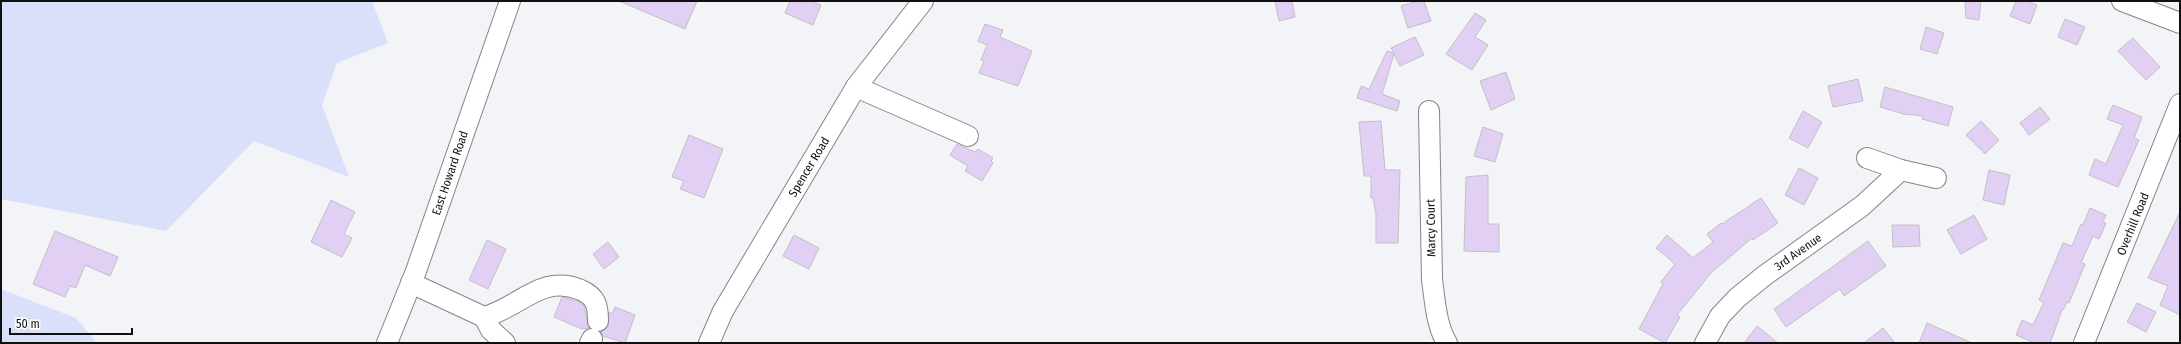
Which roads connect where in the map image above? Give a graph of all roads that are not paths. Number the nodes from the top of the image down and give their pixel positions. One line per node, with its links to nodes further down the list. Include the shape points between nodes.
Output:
1 (510, 1): 12 (street, East Howard Road)
2 (923, 1): 5 (street, Spencer Road)
3 (2122, 1): 4 (street)
4 (2180, 23)
5 (856, 88): 8 (street); 17 (street, Spencer Road, via 723,311)
6 (2180, 104): 20 (street, Overhill Road)
7 (1429, 111): 18 (street, Marcy Court, via 1432,280 1435,305 1443,337)
8 (968, 136)
9 (1867, 158): 10 (street)
10 (1900, 170): 11 (street); 19 (street, 3rd Avenue, via 1862,206 1737,298 1720,316)
11 (1936, 178)
12 (411, 283): 13 (street); 15 (street, East Howard Road)
13 (484, 317): 14 (street, via 503,311 538,290 555,284 573,286 590,294 598,305); 16 (street, via 491,330)
14 (593, 335)
15 (387, 343)
16 (505, 343)
17 (709, 343)
18 (1447, 343)
19 (1705, 343)
20 (2084, 343)

